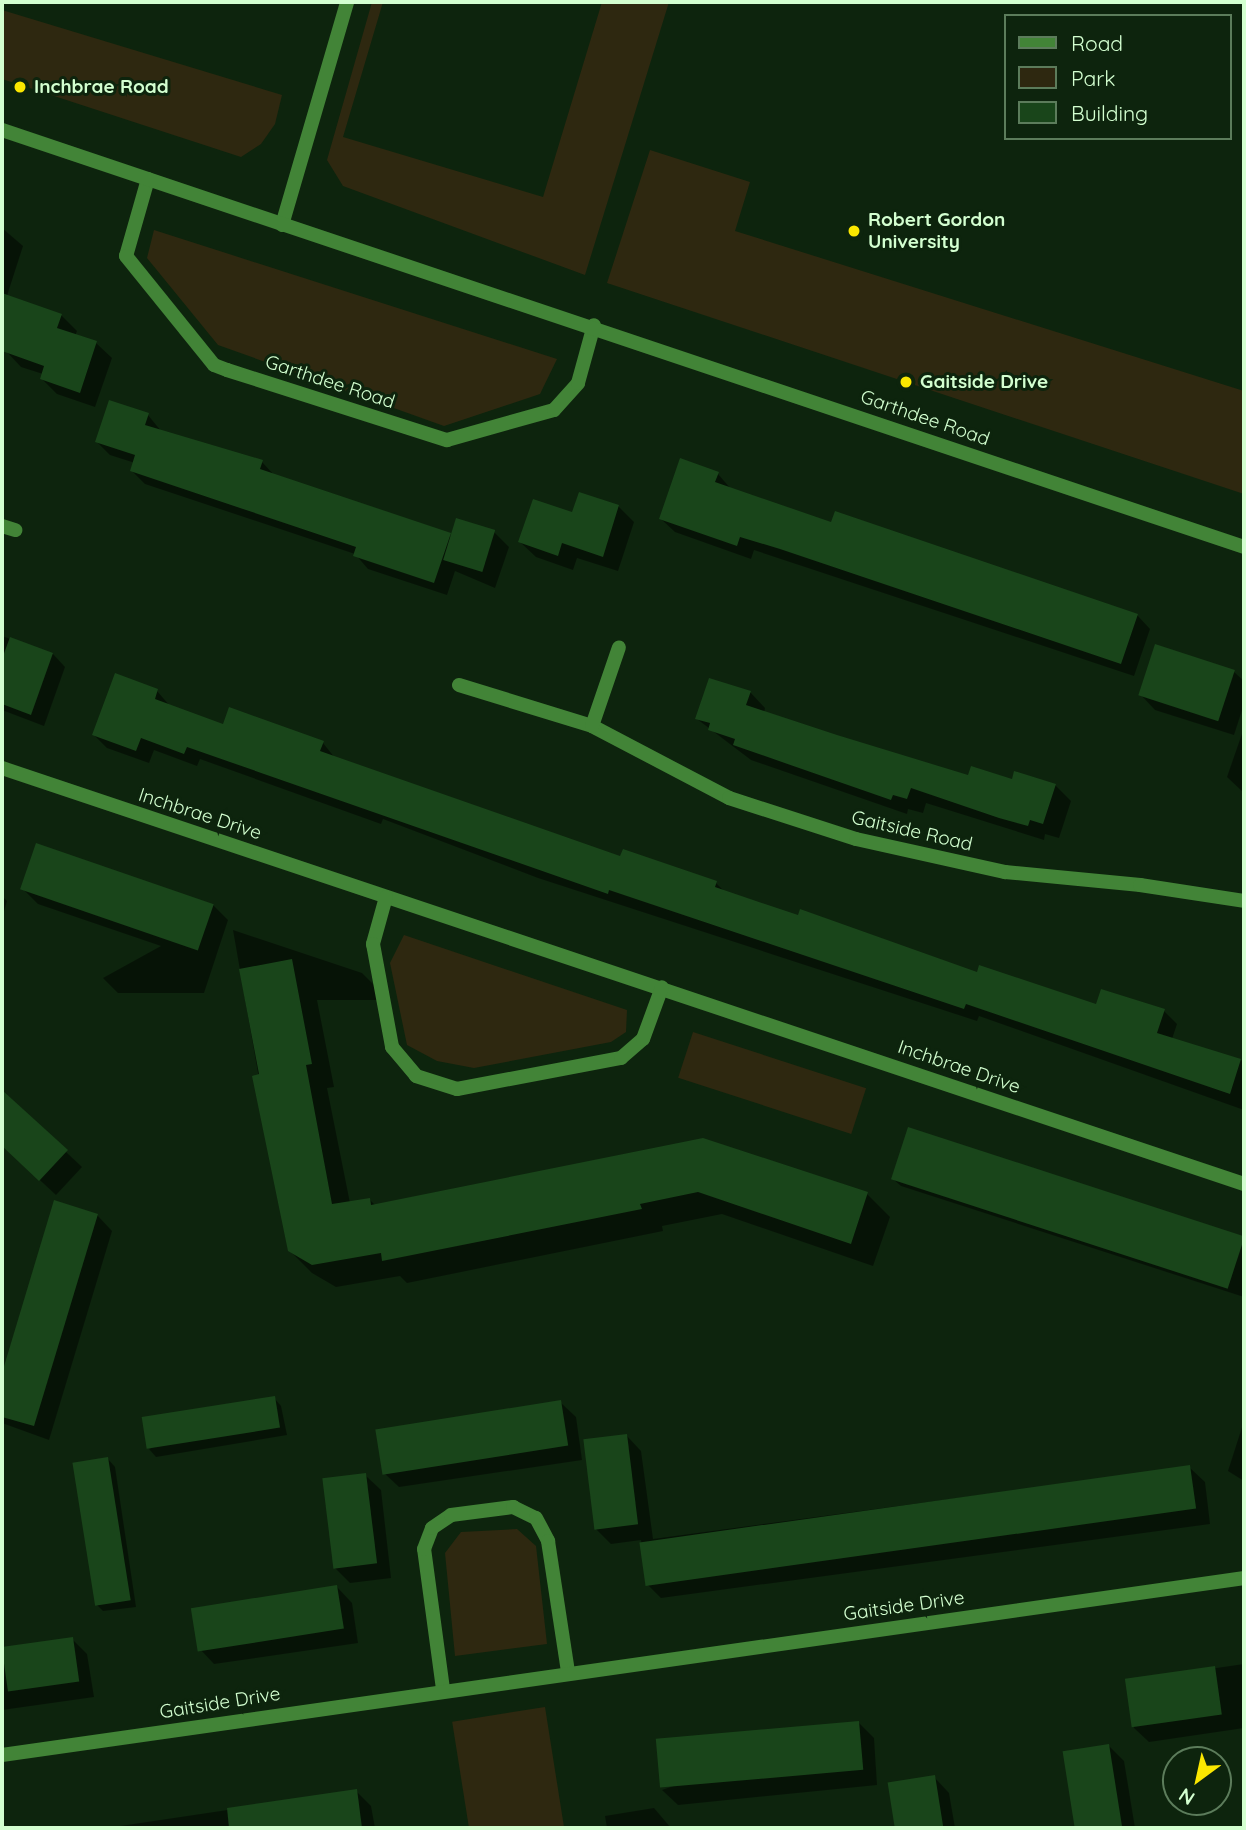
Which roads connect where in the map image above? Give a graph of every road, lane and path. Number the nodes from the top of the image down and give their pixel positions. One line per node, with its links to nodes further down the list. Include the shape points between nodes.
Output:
1 (347, 2): 4 (street)
2 (2, 130): 3 (street, Garthdee Road)
3 (148, 179): 4 (street, Garthdee Road); 5 (street, Garthdee Road, via 125,256 214,365 227,370 447,440 554,410 578,383)
4 (282, 225): 5 (street, Garthdee Road)
5 (594, 325): 6 (street, Garthdee Road)
6 (1244, 547)
7 (619, 647): 9 (street)
8 (460, 685): 9 (street, Gaitside Road)
9 (592, 726): 12 (street, Gaitside Road, via 729,798 856,839 1005,873 1140,885)
10 (2, 768): 11 (street, Inchbrae Drive)
11 (386, 897): 13 (street, Inchbrae Drive); 13 (street, via 373,944 392,1046 416,1076 457,1090 621,1058 643,1039)
12 (1244, 901)
13 (662, 987): 14 (street, Inchbrae Drive)
14 (1244, 1184)
15 (1244, 1577): 16 (street, Gaitside Drive)
16 (568, 1671): 17 (street, Gaitside Drive); 17 (street, via 548,1541 536,1518 513,1507 452,1515 432,1528 424,1549)
17 (443, 1689): 18 (street, Gaitside Drive)
18 (2, 1755)

